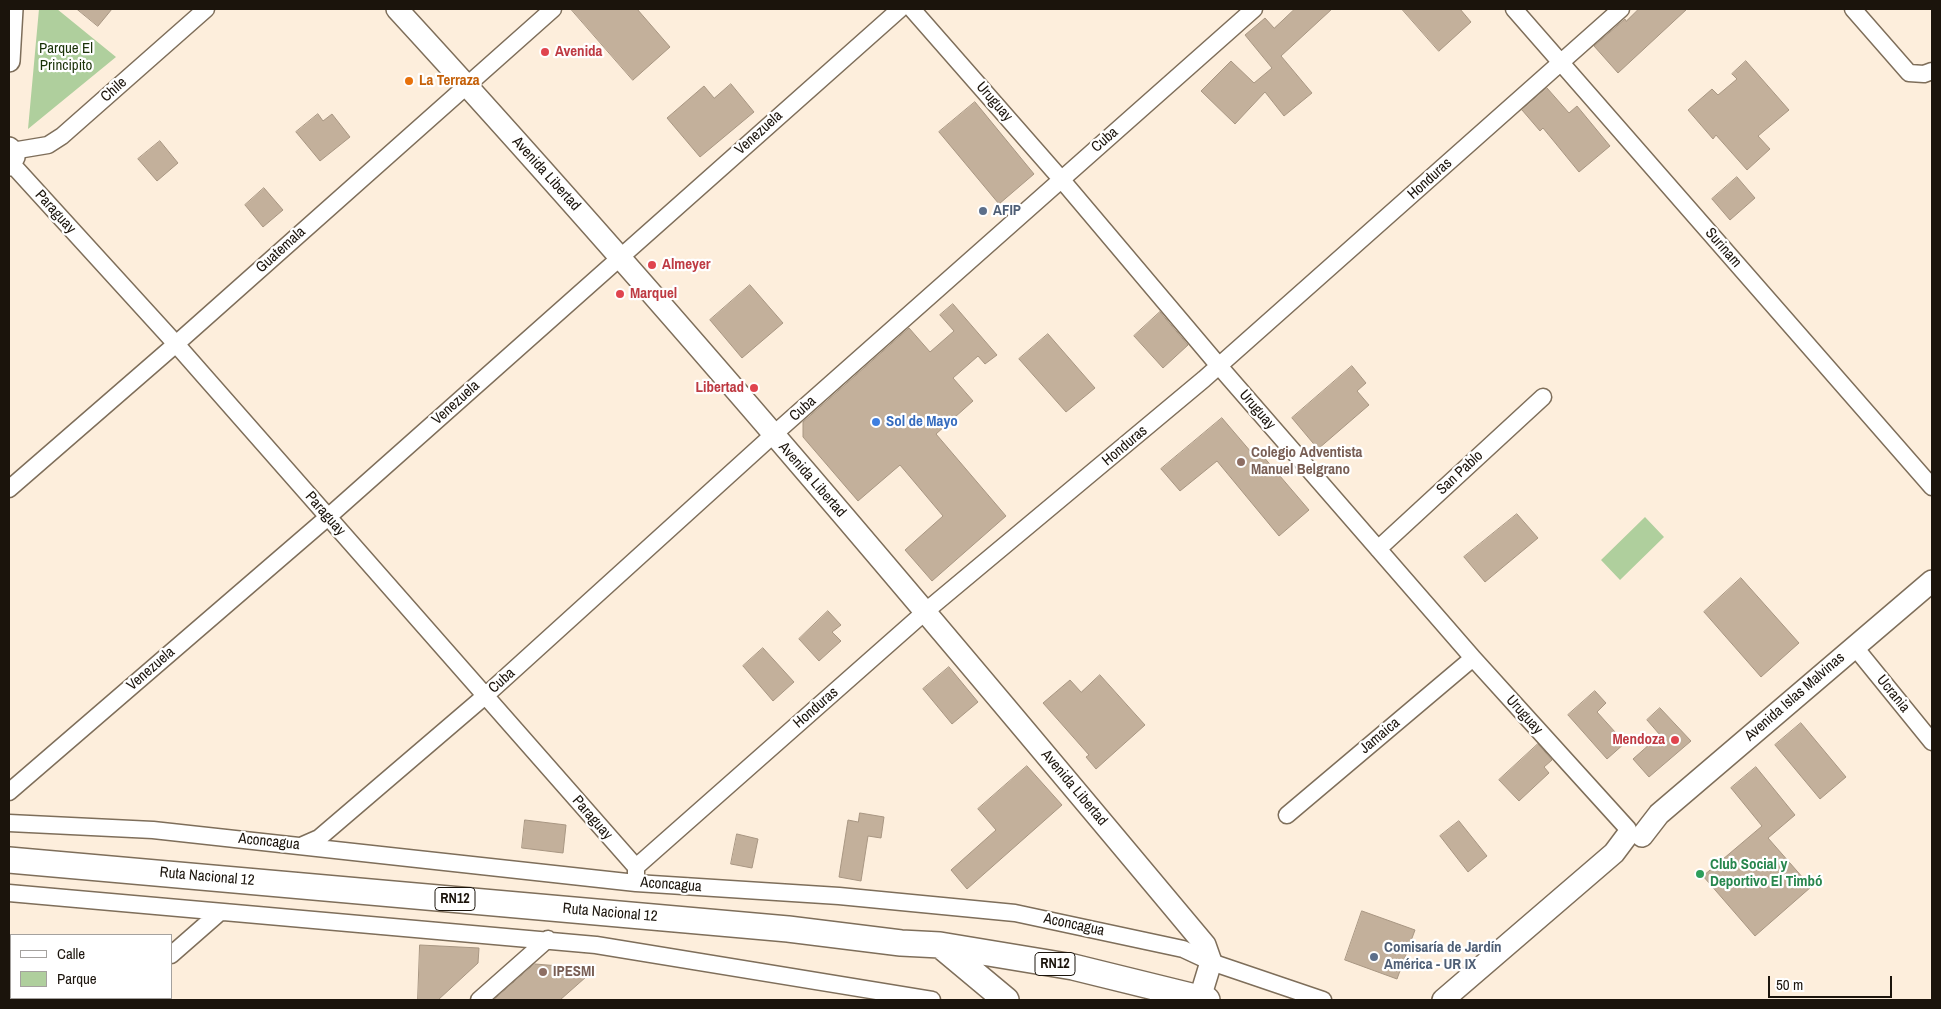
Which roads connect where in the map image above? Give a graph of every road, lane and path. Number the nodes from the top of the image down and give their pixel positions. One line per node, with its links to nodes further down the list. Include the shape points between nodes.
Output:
1 (12, 9): 11 (main road)
2 (206, 9): 15 (street, Chile, via 62,136)
3 (397, 9): 14 (main road, Avenida Libertad)
4 (553, 9): 14 (street, Guatemala)
5 (900, 9): 17 (street, Venezuela)
6 (912, 9): 16 (street, Uruguay)
7 (1254, 9): 16 (street, Cuba)
8 (1514, 9): 12 (street, Surinam)
9 (1621, 9): 12 (street, Honduras)
10 (1853, 9): 13 (street, via 1909,73 1924,74)
11 (9, 61)
12 (1561, 63): 19 (street, Honduras); 22 (street, Surinam)
13 (1932, 70)
14 (466, 84): 17 (main road, Avenida Libertad); 18 (street, Guatemala)
15 (10, 157): 18 (street, Paraguay)
16 (1061, 179): 19 (street, Uruguay); 21 (street, Cuba)
17 (620, 256): 21 (main road, Avenida Libertad); 24 (street, Venezuela)
18 (176, 344): 23 (street, Guatemala); 24 (street, Paraguay)
19 (1219, 366): 25 (street, Uruguay); 27 (street, Honduras)
20 (1543, 397): 25 (street, San Pablo)
21 (773, 435): 27 (main road, Avenida Libertad); 30 (street, Cuba)
22 (1932, 487)
23 (9, 489)
24 (328, 517): 30 (street, Paraguay); 32 (street, Venezuela)
25 (1378, 549): 29 (street, Uruguay)
26 (1932, 581): 28 (main road, Avenida Islas Malvinas)
27 (926, 612): 38 (street, Honduras); 45 (main road, Avenida Libertad, via 1205,945)
28 (1854, 646): 31 (street, Ucrania); 35 (main road, Avenida Islas Malvinas)
29 (1473, 658): 33 (street, Jamaica); 35 (street, Uruguay)
30 (485, 696): 36 (street, Cuba, via 319,838); 38 (street, Paraguay)
31 (1932, 742)
32 (9, 792)
33 (1287, 814)
34 (9, 823): 36 (street, Aconcagua, via 153,830)
35 (1630, 838): 51 (main road)
36 (303, 845): 39 (street, Aconcagua)
37 (9, 860): 43 (highway, Ruta Nacional 12 / RN12, via 788,928)
38 (636, 866): 39 (street)
39 (636, 883): 45 (street, Aconcagua, via 839,896 1015,913 1183,949)
40 (9, 893): 41 (street)
41 (219, 913): 42 (street); 44 (street)
42 (548, 939): 47 (street); 48 (street, via 596,944)
43 (940, 945): 46 (highway, Ruta Nacional 12 / RN12, via 1073,967); 49 (highway)
44 (172, 954)
45 (1211, 962): 46 (main road); 50 (street, Aconcagua)
46 (1202, 999)
47 (479, 1000)
48 (932, 1000)
49 (1006, 1000)
50 (1323, 1000)
51 (1443, 1000)

